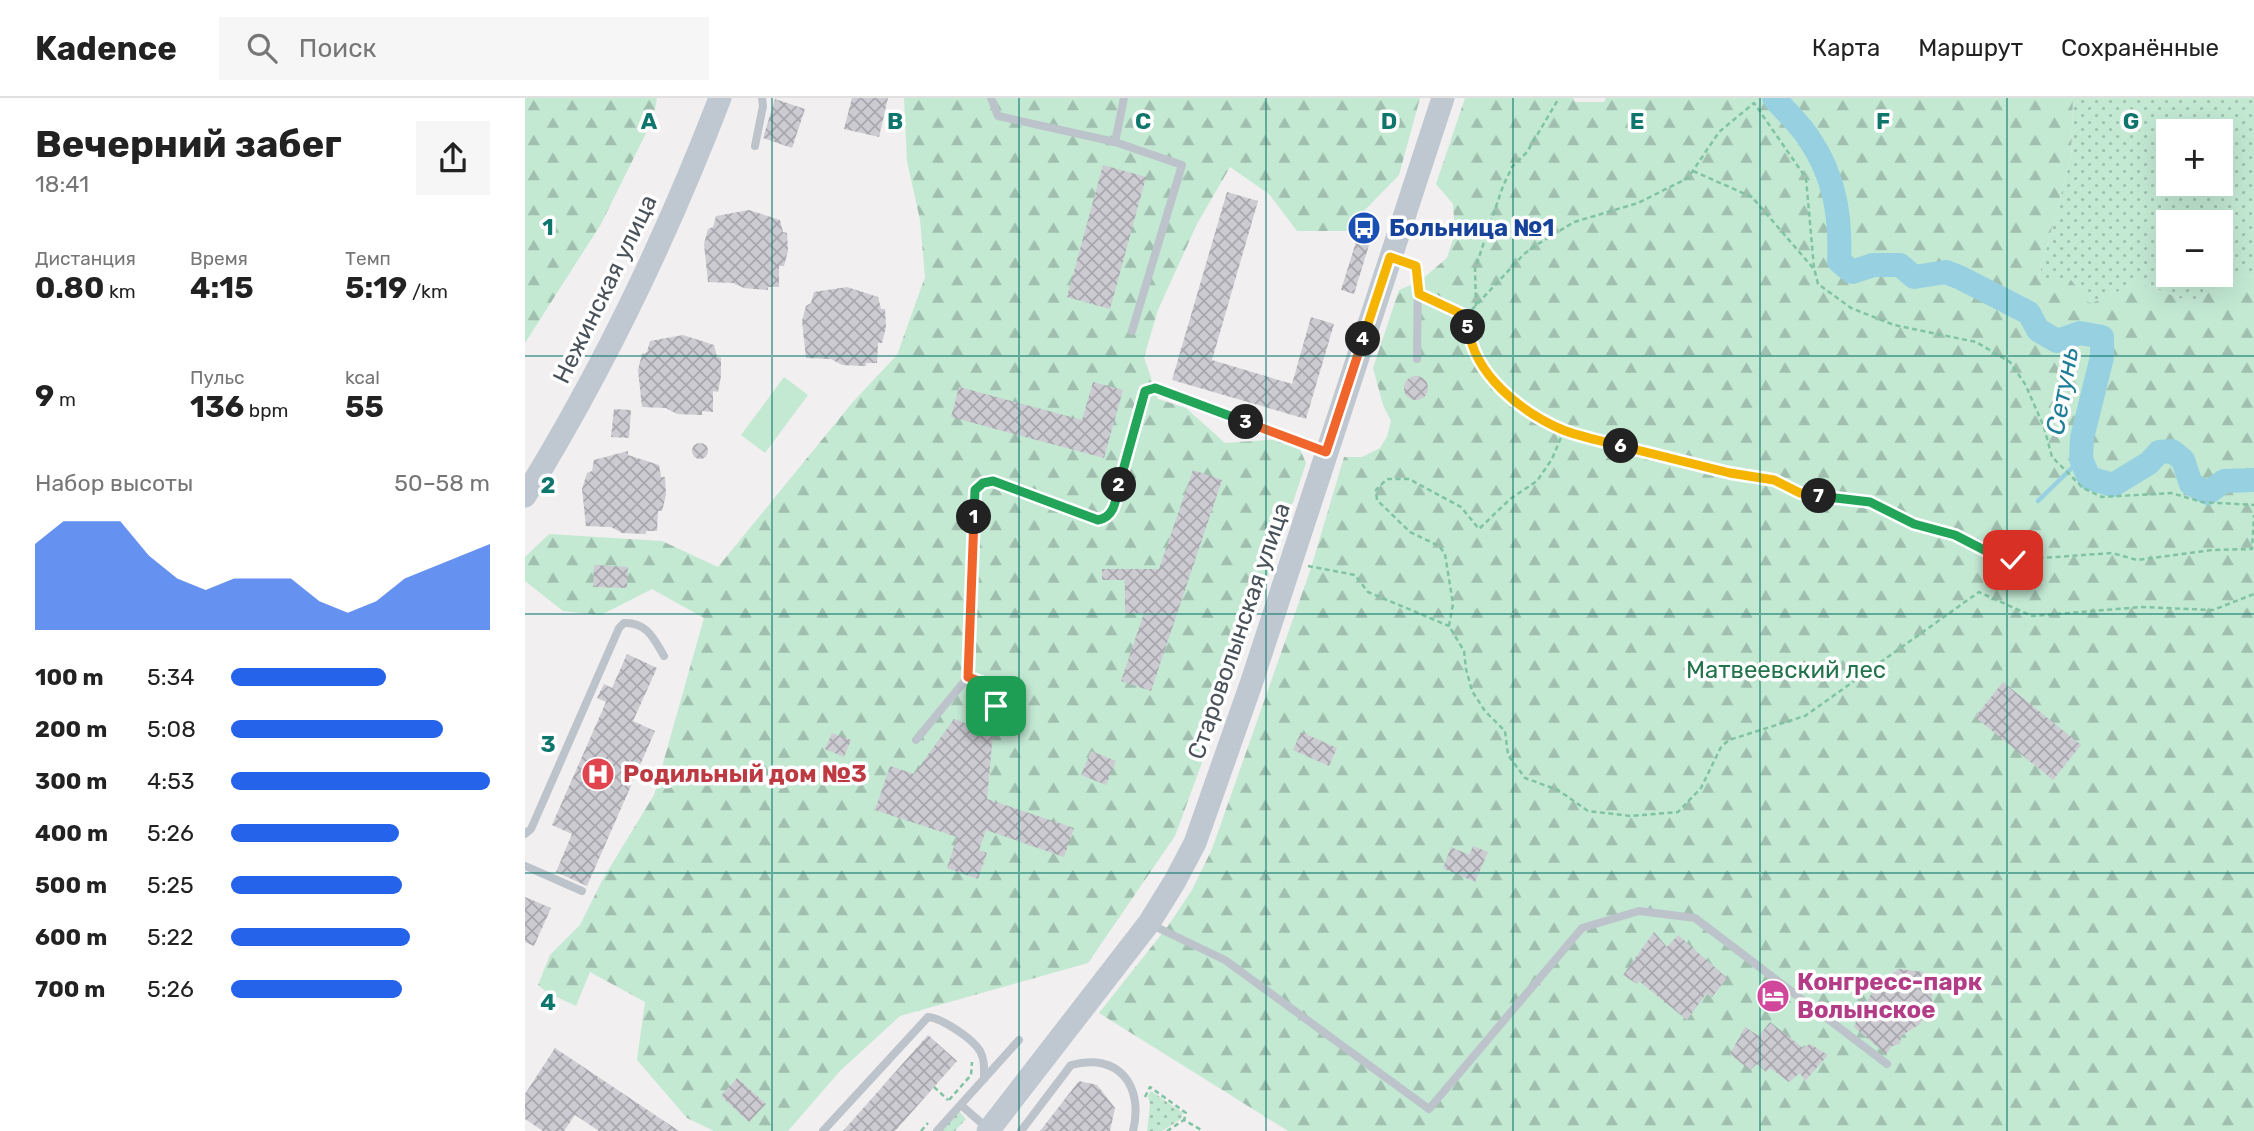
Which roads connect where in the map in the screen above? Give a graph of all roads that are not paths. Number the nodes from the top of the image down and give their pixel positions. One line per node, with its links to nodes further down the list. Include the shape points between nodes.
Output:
1 (720, 98): 12 (street, Нежинская улица, via 638,288)
2 (762, 98): 7 (lane)
3 (991, 98): 6 (lane, via 999,116)
4 (1124, 98): 6 (lane)
5 (1443, 98): 8 (street, Староволынская улица)
6 (1115, 142): 9 (lane, via 1182,165)
7 (754, 146)
8 (1390, 257): 10 (lane, via 1416,266); 11 (street, Староволынская улица)
9 (1132, 331)
10 (1417, 359)
11 (1326, 452): 14 (lane, via 1149,388 1107,518 1091,519 993,481 978,486); 20 (street, Староволынская улица, via 1195,843)
12 (525, 496)
13 (664, 656): 17 (lane, via 646,628 624,623 619,628)
14 (968, 677): 15 (lane, via 991,688); 16 (lane)
15 (996, 706)
16 (916, 740)
17 (525, 834)
18 (525, 866): 19 (lane)
19 (582, 891)
20 (1149, 923): 22 (lane, via 1225,960 1429,1109 1581,928 1639,911 1695,918); 25 (street, Староволынская улица)
21 (1019, 1040): 23 (lane)
22 (1887, 1064)
23 (984, 1079): 24 (lane); 26 (lane, via 981,1052 974,1043 937,1017 928,1017)
24 (961, 1105): 25 (lane); 27 (lane)
25 (988, 1130)
26 (823, 1131)
27 (937, 1131)
28 (1021, 1131): 29 (lane, via 1072,1065 1097,1062 1111,1066 1133,1089)
29 (1133, 1131)

